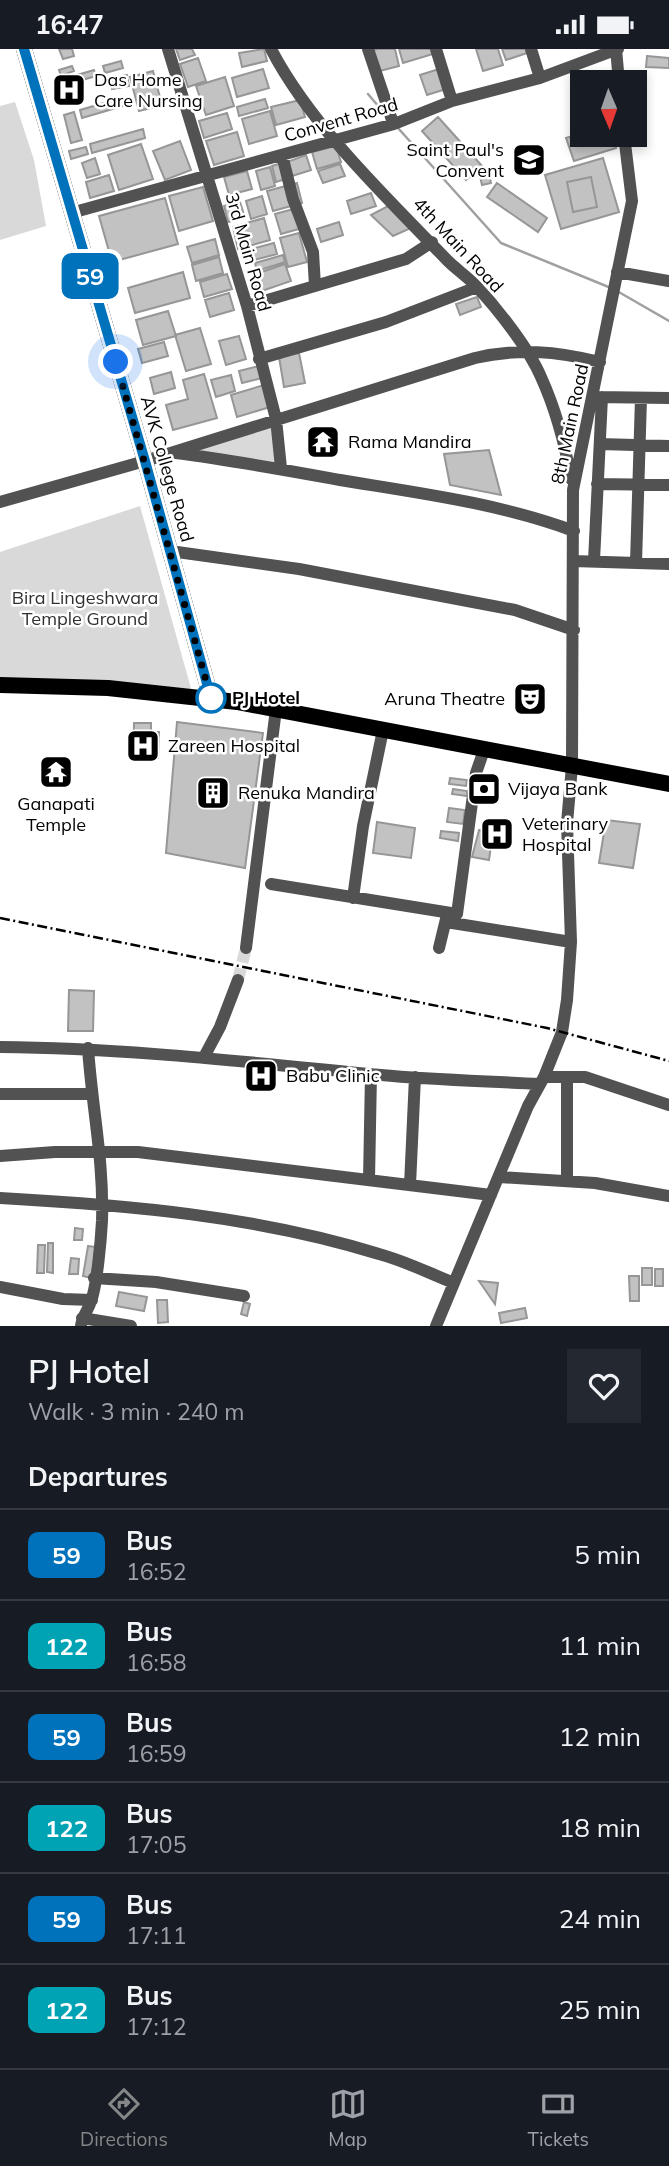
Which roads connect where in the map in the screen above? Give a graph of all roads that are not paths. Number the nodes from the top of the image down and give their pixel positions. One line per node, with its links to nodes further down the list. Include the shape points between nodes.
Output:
1 (24, 49): 16 (main road, AVK College Road)
2 (168, 49): 15 (street, 3rd Main Road)
3 (271, 49): 12 (street, 4th Main Road)
4 (368, 49): 11 (street)
5 (436, 49): 10 (street)
6 (531, 49): 9 (street)
7 (617, 49): 8 (street); 9 (street, Convent Road)
8 (618, 70)
9 (540, 78): 10 (street, Convent Road)
10 (452, 101): 11 (street, Convent Road)
11 (393, 123): 12 (street, Convent Road)
12 (337, 140): 14 (street, Convent Road); 17 (street, 4th Main Road)
13 (625, 147): 18 (street, 8th Main Road, via 632,201)
14 (282, 155): 15 (street, Convent Road); 20 (street, via 313,252)
15 (207, 176): 16 (street, Convent Road); 22 (street, 3rd Main Road)
16 (71, 213): 34 (main road, AVK College Road)
17 (432, 242): 20 (street, via 406,259); 21 (street, 4th Main Road)
18 (617, 272): 19 (street); 25 (street, 8th Main Road)
19 (669, 281)
20 (315, 286): 22 (street)
21 (477, 287): 23 (street, 4th Main Road); 24 (street, via 386,322)
22 (247, 306): 24 (street, 3rd Main Road)
23 (525, 350): 25 (street, via 566,353); 29 (street, via 475,358); 39 (street, 4th Main Road, via 541,375 565,439)
24 (259, 359): 29 (street, 3rd Main Road)
25 (600, 362): 26 (street, 8th Main Road)
26 (596, 397): 27 (street); 30 (street); 39 (street, 8th Main Road)
27 (641, 398): 28 (street); 31 (street)
28 (669, 398)
29 (276, 419): 33 (street); 35 (street, 3rd Main Road)
30 (600, 443): 31 (street); 36 (street)
31 (641, 445): 32 (street); 37 (street)
32 (669, 446)
33 (172, 453): 34 (street); 35 (street)
34 (145, 461): 40 (street); 42 (main road, AVK College Road)
35 (281, 468): 41 (street, via 474,503)
36 (597, 484): 37 (street); 44 (street)
37 (639, 485): 38 (street); 45 (street)
38 (669, 485)
39 (573, 490): 41 (street, 8th Main Road)
40 (0, 502)
41 (574, 531): 43 (street, 8th Main Road)
42 (170, 551): 47 (street, via 515,610); 49 (main road, AVK College Road)
43 (573, 561): 44 (street); 47 (street, 8th Main Road)
44 (594, 561): 45 (street)
45 (636, 563): 46 (street)
46 (669, 564)
47 (574, 630): 53 (street, 8th Main Road)
48 (0, 685): 49 (main road, via 108,688)
49 (211, 698): 50 (main road)
50 (276, 709): 51 (main road); 59 (street)
51 (383, 730): 52 (main road); 56 (street)
52 (484, 750): 53 (main road); 57 (street, via 476,773 457,914)
53 (572, 766): 54 (main road); 58 (street, 8th Main Road, via 566,823)
54 (669, 784)
55 (271, 884): 56 (street)
56 (353, 898): 57 (street)
57 (447, 917): 58 (street); 60 (street)
58 (570, 943): 68 (street, 8th Main Road, via 564,1024)
59 (246, 948)
60 (439, 948)
61 (238, 980): 64 (street)
62 (0, 1047): 63 (street)
63 (88, 1048): 64 (street); 70 (street)
64 (204, 1057): 65 (street)
65 (371, 1074): 66 (street); 75 (street)
66 (415, 1077): 68 (street); 77 (street)
67 (567, 1077): 68 (street); 71 (street, via 585,1077); 76 (street)
68 (542, 1081): 74 (street, 8th Main Road)
69 (0, 1094): 70 (street)
70 (91, 1094): 72 (street)
71 (669, 1105)
72 (101, 1151): 73 (street); 75 (street); 81 (street)
73 (0, 1156)
74 (499, 1177): 76 (street); 78 (street, 8th Main Road)
75 (369, 1179): 77 (street)
76 (567, 1181): 79 (street)
77 (411, 1185): 78 (street)
78 (491, 1195): 83 (street, 8th Main Road)
79 (669, 1196)
80 (0, 1198): 81 (street)
81 (102, 1203): 82 (street); 83 (street, via 304,1234 382,1254)
82 (94, 1278): 85 (street); 86 (street)
83 (454, 1283): 89 (street, 8th Main Road)
84 (0, 1287): 86 (street)
85 (244, 1296)
86 (92, 1300): 87 (street)
87 (82, 1322): 88 (street)
88 (131, 1326)
89 (436, 1326)

